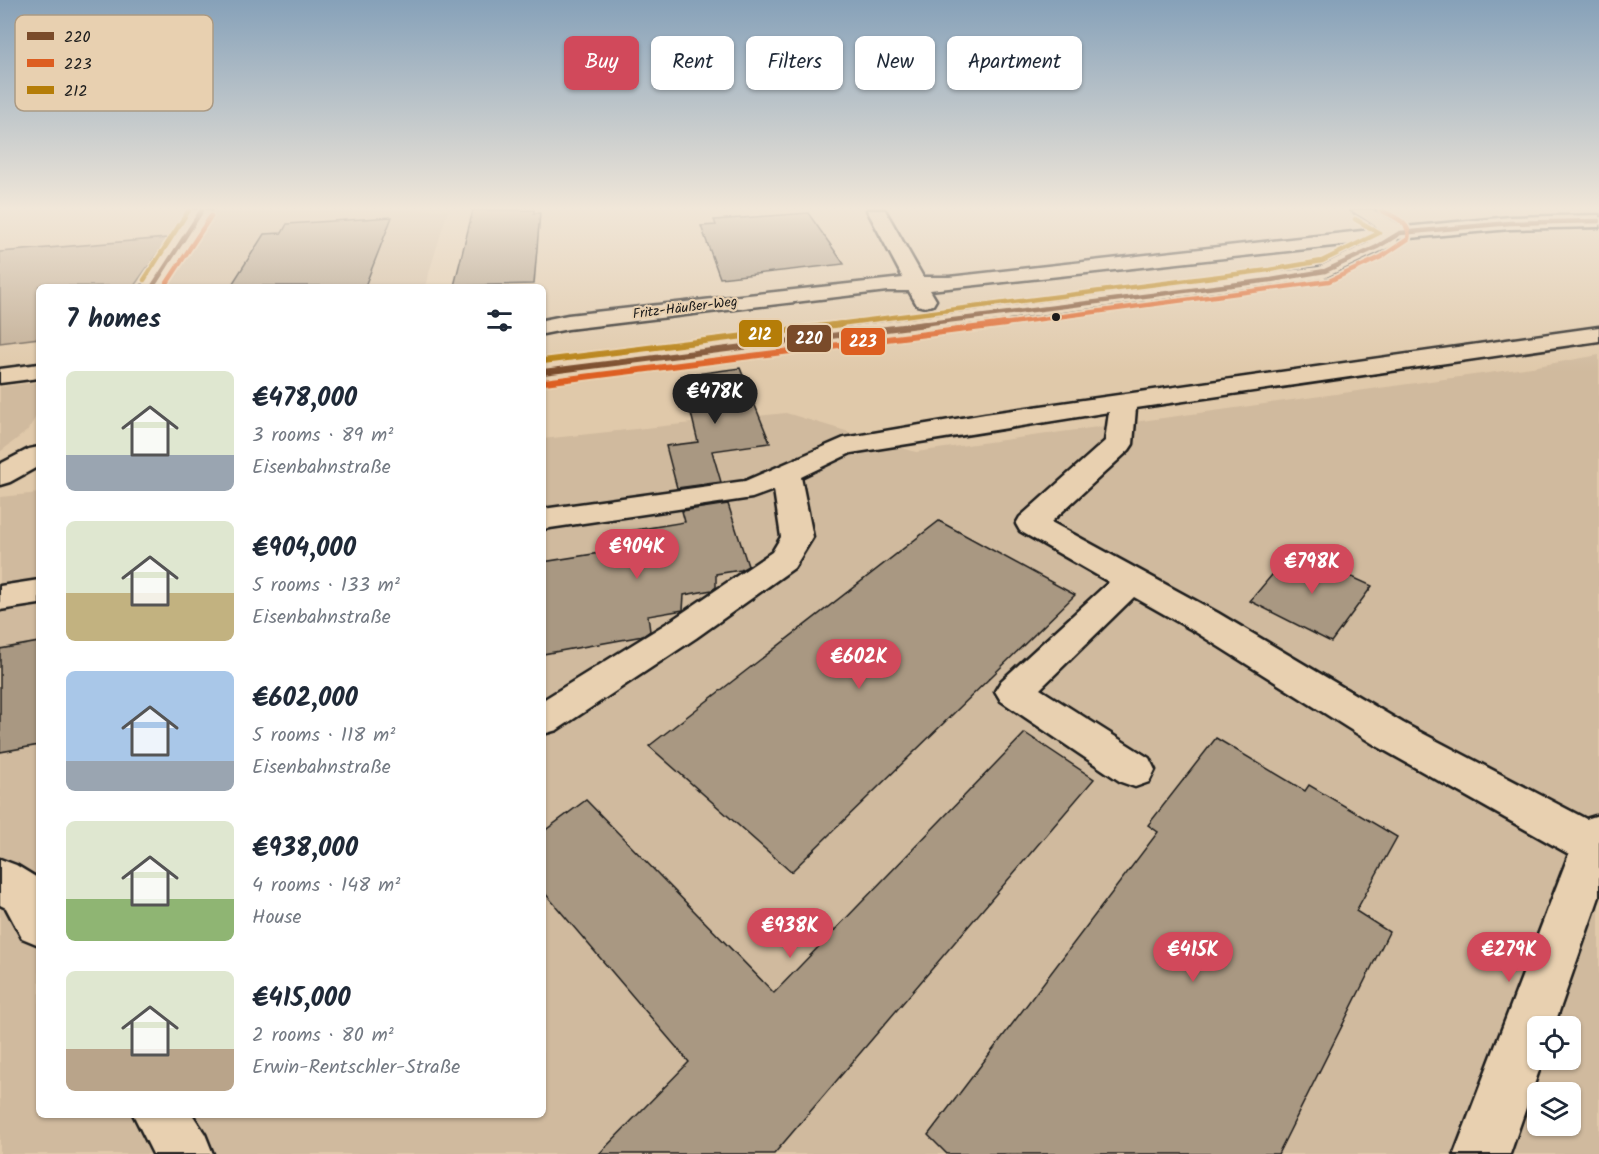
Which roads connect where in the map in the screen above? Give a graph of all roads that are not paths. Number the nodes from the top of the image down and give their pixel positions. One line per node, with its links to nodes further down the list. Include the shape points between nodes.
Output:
1 (167, 264): 5 (street)
2 (905, 264): 6 (street)
3 (1109, 264): 6 (street, Fritz-Häußer-Weg)
4 (1341, 264): 7 (street, via 1324,272)
5 (154, 284)
6 (916, 284): 7 (street); 8 (street, Fritz-Häußer-Weg, via 863,287)
7 (943, 322): 11 (street)
8 (546, 326)
9 (1599, 334): 13 (street)
10 (36, 371): 12 (street)
11 (546, 372)
12 (0, 376)
13 (1123, 402): 15 (street, via 844,446); 18 (street, via 1119,444 1031,524)
14 (36, 457): 16 (street)
15 (786, 473): 17 (street, via 752,489); 21 (street, via 797,537 783,560)
16 (0, 476)
17 (546, 519)
18 (1131, 580): 22 (street, via 1014,691); 23 (street, via 1389,734)
19 (36, 592): 20 (street)
20 (0, 598)
21 (546, 717)
22 (1135, 770)
23 (1597, 840): 28 (street)
24 (0, 880): 25 (street, via 22,893)
25 (36, 917)
26 (162, 1118): 27 (street)
27 (185, 1154)
28 (1482, 1154)

